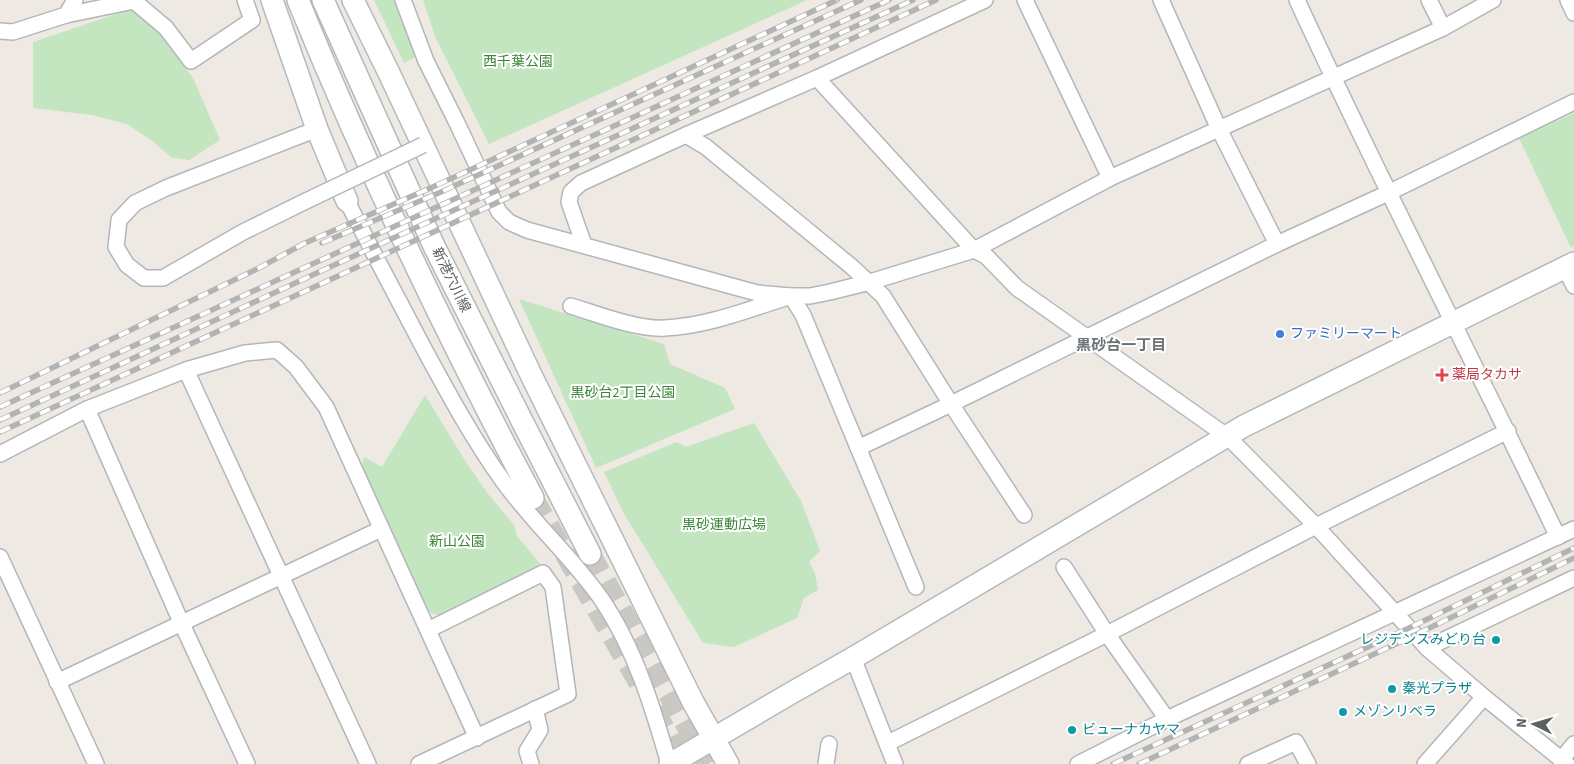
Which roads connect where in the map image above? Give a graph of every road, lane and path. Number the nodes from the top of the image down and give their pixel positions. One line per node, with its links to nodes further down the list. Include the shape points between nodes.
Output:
1 (75, 0): 16 (street)
2 (245, 0): 16 (street, via 252,20 191,61 166,28 134,1)
3 (272, 0): 22 (street)
4 (298, 0): 45 (street, 新港穴川線, via 334,91 415,264)
5 (323, 0): 51 (street, 新港穴川線, via 434,246)
6 (353, 0): 25 (street)
7 (403, 0): 30 (street, via 426,61 499,212 509,222 527,230)
8 (985, 0): 20 (street)
9 (1025, 0): 26 (street)
10 (1161, 0): 23 (street)
11 (1296, 0): 19 (street)
12 (1429, 0): 17 (street)
13 (1492, 0): 17 (street)
14 (1568, 0): 15 (street)
15 (1574, 12)
16 (66, 15): 18 (street, via 13,32)
17 (1443, 28): 19 (street)
18 (0, 31)
19 (1332, 77): 23 (street); 27 (street)
20 (817, 78): 24 (street); 31 (street)
21 (1574, 102): 27 (street)
22 (318, 129): 25 (street, bridge, via 135,203 119,220 116,247 127,265 144,278 163,278 243,232); 28 (street)
23 (1219, 130): 26 (street); 29 (street)
24 (686, 135): 30 (street, via 581,183 571,192 569,202); 33 (street)
25 (423, 145): 68 (street, via 532,377)
26 (1110, 178): 31 (street)
27 (1388, 193): 29 (street); 36 (street)
28 (347, 201): 78 (street, via 469,428 503,481 582,574 616,622 631,653)
29 (1277, 244): 37 (street)
30 (584, 245): 34 (street, via 756,293)
31 (974, 250): 33 (street); 37 (street, via 986,256 1017,288)
32 (1571, 272): 36 (street)
33 (870, 282): 34 (street, via 823,294); 39 (street, via 883,296)
34 (792, 296): 35 (street, via 723,318 664,328); 43 (street, via 803,315)
35 (571, 306)
36 (1453, 322): 41 (street); 42 (street, via 1244,426)
37 (1088, 338): 39 (street); 42 (street)
38 (186, 370): 40 (street); 48 (street, via 245,353 277,350 296,367 326,407); 54 (street)
39 (951, 404): 43 (street); 46 (street)
40 (87, 409): 44 (street); 58 (street)
41 (1508, 431): 47 (street); 50 (street)
42 (1228, 437): 47 (street); 62 (street)
43 (858, 448): 56 (street)
44 (0, 454)
45 (533, 498)
46 (1024, 515)
47 (1316, 526): 57 (street); 60 (street)
48 (381, 528): 54 (street); 59 (street)
49 (1574, 529): 50 (street)
50 (1558, 536): 57 (street)
51 (590, 554)
52 (0, 557): 63 (street)
53 (1064, 567): 60 (street)
54 (282, 576): 58 (street); 75 (street)
55 (1574, 578): 61 (street)
56 (916, 587)
57 (1396, 613): 61 (street); 66 (street)
58 (181, 622): 63 (street); 74 (street)
59 (428, 630): 65 (street, via 544,573 553,587 568,694); 67 (street)
60 (1107, 634): 66 (street); 69 (street)
61 (1427, 648): 64 (street)
62 (853, 658): 68 (street); 69 (street)
63 (57, 682): 73 (street)
64 (1484, 697): 72 (street); 85 (street)
65 (534, 709): 67 (street); 77 (street, via 540,730 527,751)
66 (1167, 719): 82 (street)
67 (477, 738): 76 (street)
68 (714, 739): 78 (street); 79 (street)
69 (888, 743): 81 (street)
70 (829, 744): 80 (street)
71 (1574, 744): 72 (street)
72 (1564, 762)
73 (96, 764)
74 (247, 764)
75 (368, 764)
76 (419, 764)
77 (531, 764)
78 (669, 764)
79 (728, 764)
80 (826, 764)
81 (896, 764)
82 (1078, 764)
83 (1248, 764): 84 (street, via 1296,742)
84 (1308, 764)
85 (1425, 764)

